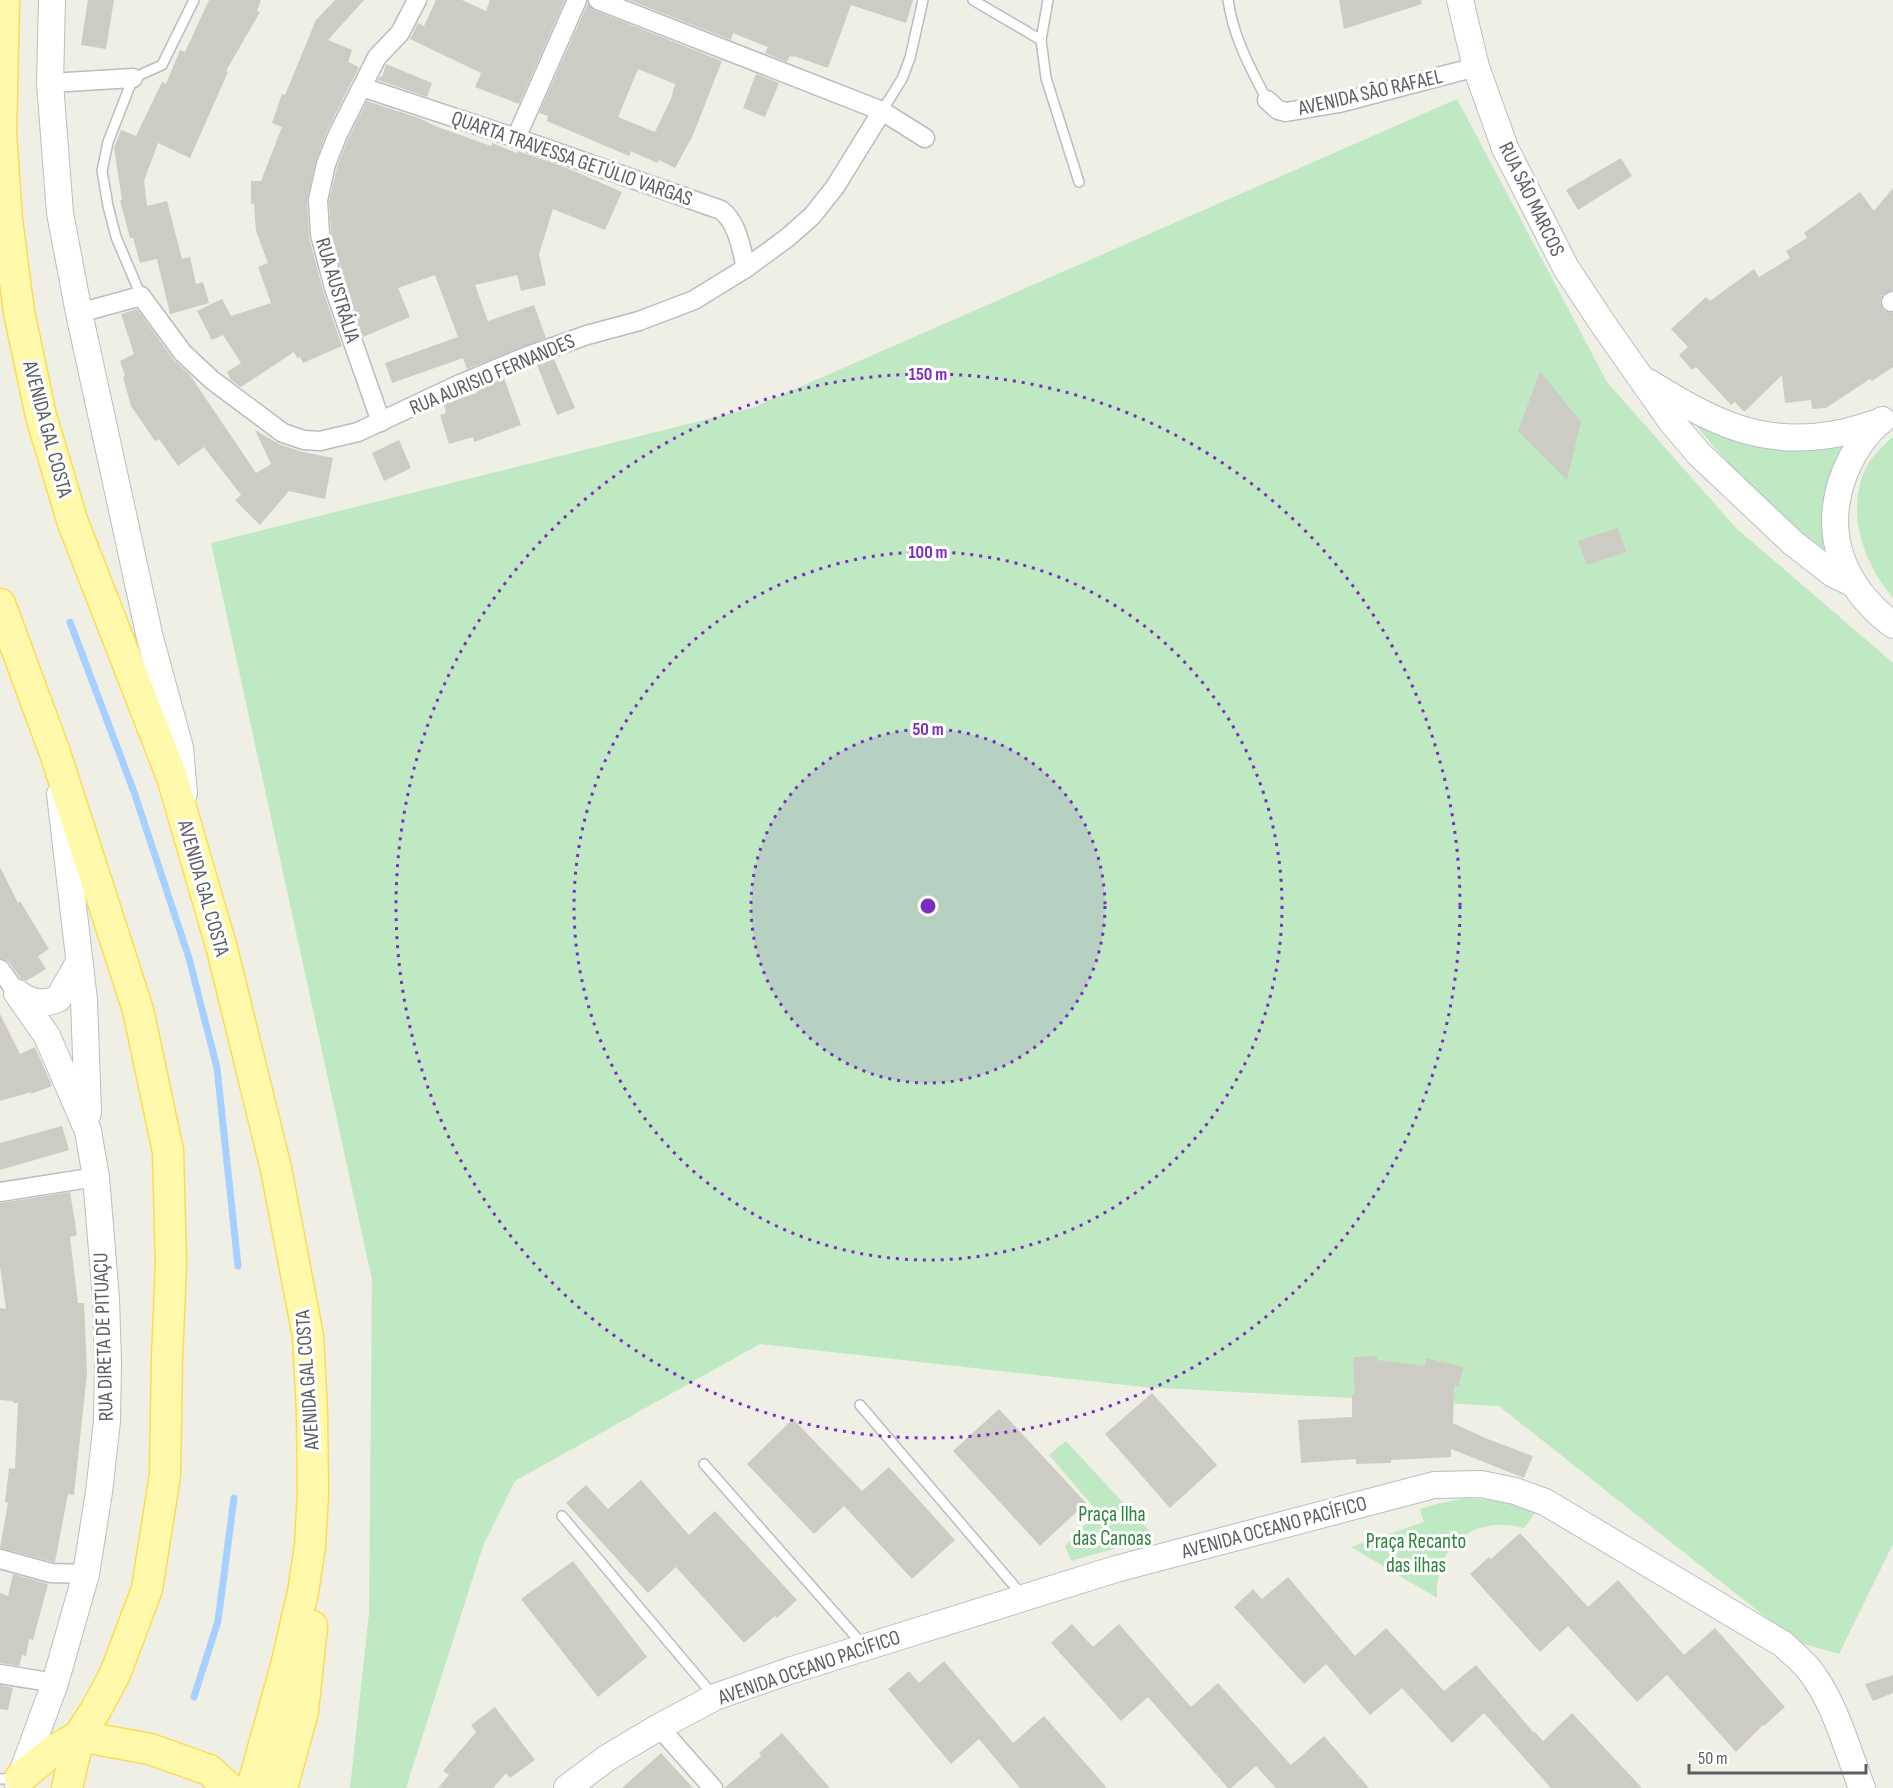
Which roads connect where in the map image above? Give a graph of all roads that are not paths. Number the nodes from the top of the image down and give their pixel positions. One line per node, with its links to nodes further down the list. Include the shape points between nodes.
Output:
1 (4, 0): 32 (main road, AVENIDA GAL COSTA, via 1,134 7,220 19,312 41,416 73,523 172,777)
2 (52, 0): 15 (street)
3 (194, 0): 14 (lane, via 162,65)
4 (417, 0): 16 (street, RUA AUSTRÁLIA, via 400,33 377,57)
5 (577, 0): 19 (street)
6 (598, 0): 18 (street)
7 (923, 0): 18 (lane, via 910,58)
8 (973, 0): 12 (lane)
9 (1048, 0): 12 (lane)
10 (1228, 0): 17 (lane, via 1244,57)
11 (1460, 0): 13 (street, RUA SÃO MARCOS)
12 (1041, 40): 21 (lane, via 1046,78)
13 (1476, 67): 17 (street, AVENIDA SÃO RAFAEL, via 1339,104 1286,112); 25 (street, RUA SÃO MARCOS, via 1505,148 1566,268)
14 (133, 78): 15 (street); 23 (lane, via 108,142 102,171 116,237)
15 (50, 83): 24 (street, via 60,213)
16 (362, 87): 19 (street, QUARTA TRAVESSA GETÚLIO VARGAS); 27 (street, RUA AUSTRÁLIA, via 326,164 318,200 320,234 334,288)
17 (1267, 100)
18 (882, 111): 20 (street); 22 (street, RUA AURISIO FERNANDES, via 835,187 812,216)
19 (516, 138): 22 (street, QUARTA TRAVESSA GETÚLIO VARGAS, via 721,210 734,226)
20 (924, 138)
21 (1079, 182)
22 (746, 268): 27 (street, RUA AURISIO FERNANDES, via 694,300 525,357)
23 (141, 296): 24 (street); 27 (street, RUA AURISIO FERNANDES, via 183,353 283,433 320,441)
24 (79, 313): 32 (street, via 150,638 180,748)
25 (1643, 379): 26 (street, RUA SÃO MARCOS, via 1729,426 1763,435 1835,434); 28 (street, RUA SÃO MARCOS, via 1699,454 1792,543 1833,574)
26 (1886, 418): 28 (street, via 1853,453 1838,492 1834,523 1840,554)
27 (381, 422)
28 (1852, 583): 30 (street, via 1873,609)
29 (0, 604): 31 (main road)
30 (1893, 625)
31 (55, 753): 33 (street); 51 (main road, via 138,1010 168,1151 171,1264 165,1475 147,1589 115,1674)
32 (187, 829): 42 (main road, AVENIDA GAL COSTA, via 222,949 276,1169 308,1336 313,1493)
33 (78, 964): 35 (street, via 58,999 40,1004); 36 (street, via 84,1000)
34 (0, 969): 35 (street, RUA DIRETA DE PITUAÇU)
35 (17, 993): 36 (street, RUA DIRETA DE PITUAÇU, via 47,1036)
36 (88, 1131): 37 (street, RUA DIRETA DE PITUAÇU)
37 (96, 1177): 38 (street); 44 (street, RUA DIRETA DE PITUAÇU, via 106,1299 107,1421)
38 (0, 1192)
39 (860, 1405): 45 (lane)
40 (704, 1464): 46 (lane)
41 (562, 1516): 49 (lane)
42 (310, 1546): 55 (main road, AVENIDA GAL COSTA, via 291,1645); 56 (main road, via 316,1585 303,1711)
43 (0, 1559): 44 (street, via 51,1573)
44 (86, 1574): 48 (street, RUA DIRETA DE PITUAÇU)
45 (1024, 1597): 46 (street, AVENIDA OCEANO PACÍFICO); 59 (street, AVENIDA OCEANO PACÍFICO, via 1434,1485 1481,1484 1515,1491 1545,1502 1783,1644 1807,1666 1820,1685)
46 (864, 1647): 49 (street, AVENIDA OCEANO PACÍFICO)
47 (0, 1674): 48 (street)
48 (55, 1683): 52 (street, RUA DIRETA DE PITUAÇU)
49 (715, 1697): 50 (street, AVENIDA OCEANO PACÍFICO)
50 (659, 1727): 57 (street, AVENIDA OCEANO PACÍFICO); 58 (street)
51 (79, 1736): 52 (main road); 53 (main road); 54 (main road, via 150,1749 209,1770)
52 (12, 1782)
53 (67, 1788)
54 (230, 1788)
55 (252, 1788)
56 (282, 1788)
57 (567, 1788)
58 (713, 1788)
59 (1862, 1788)

